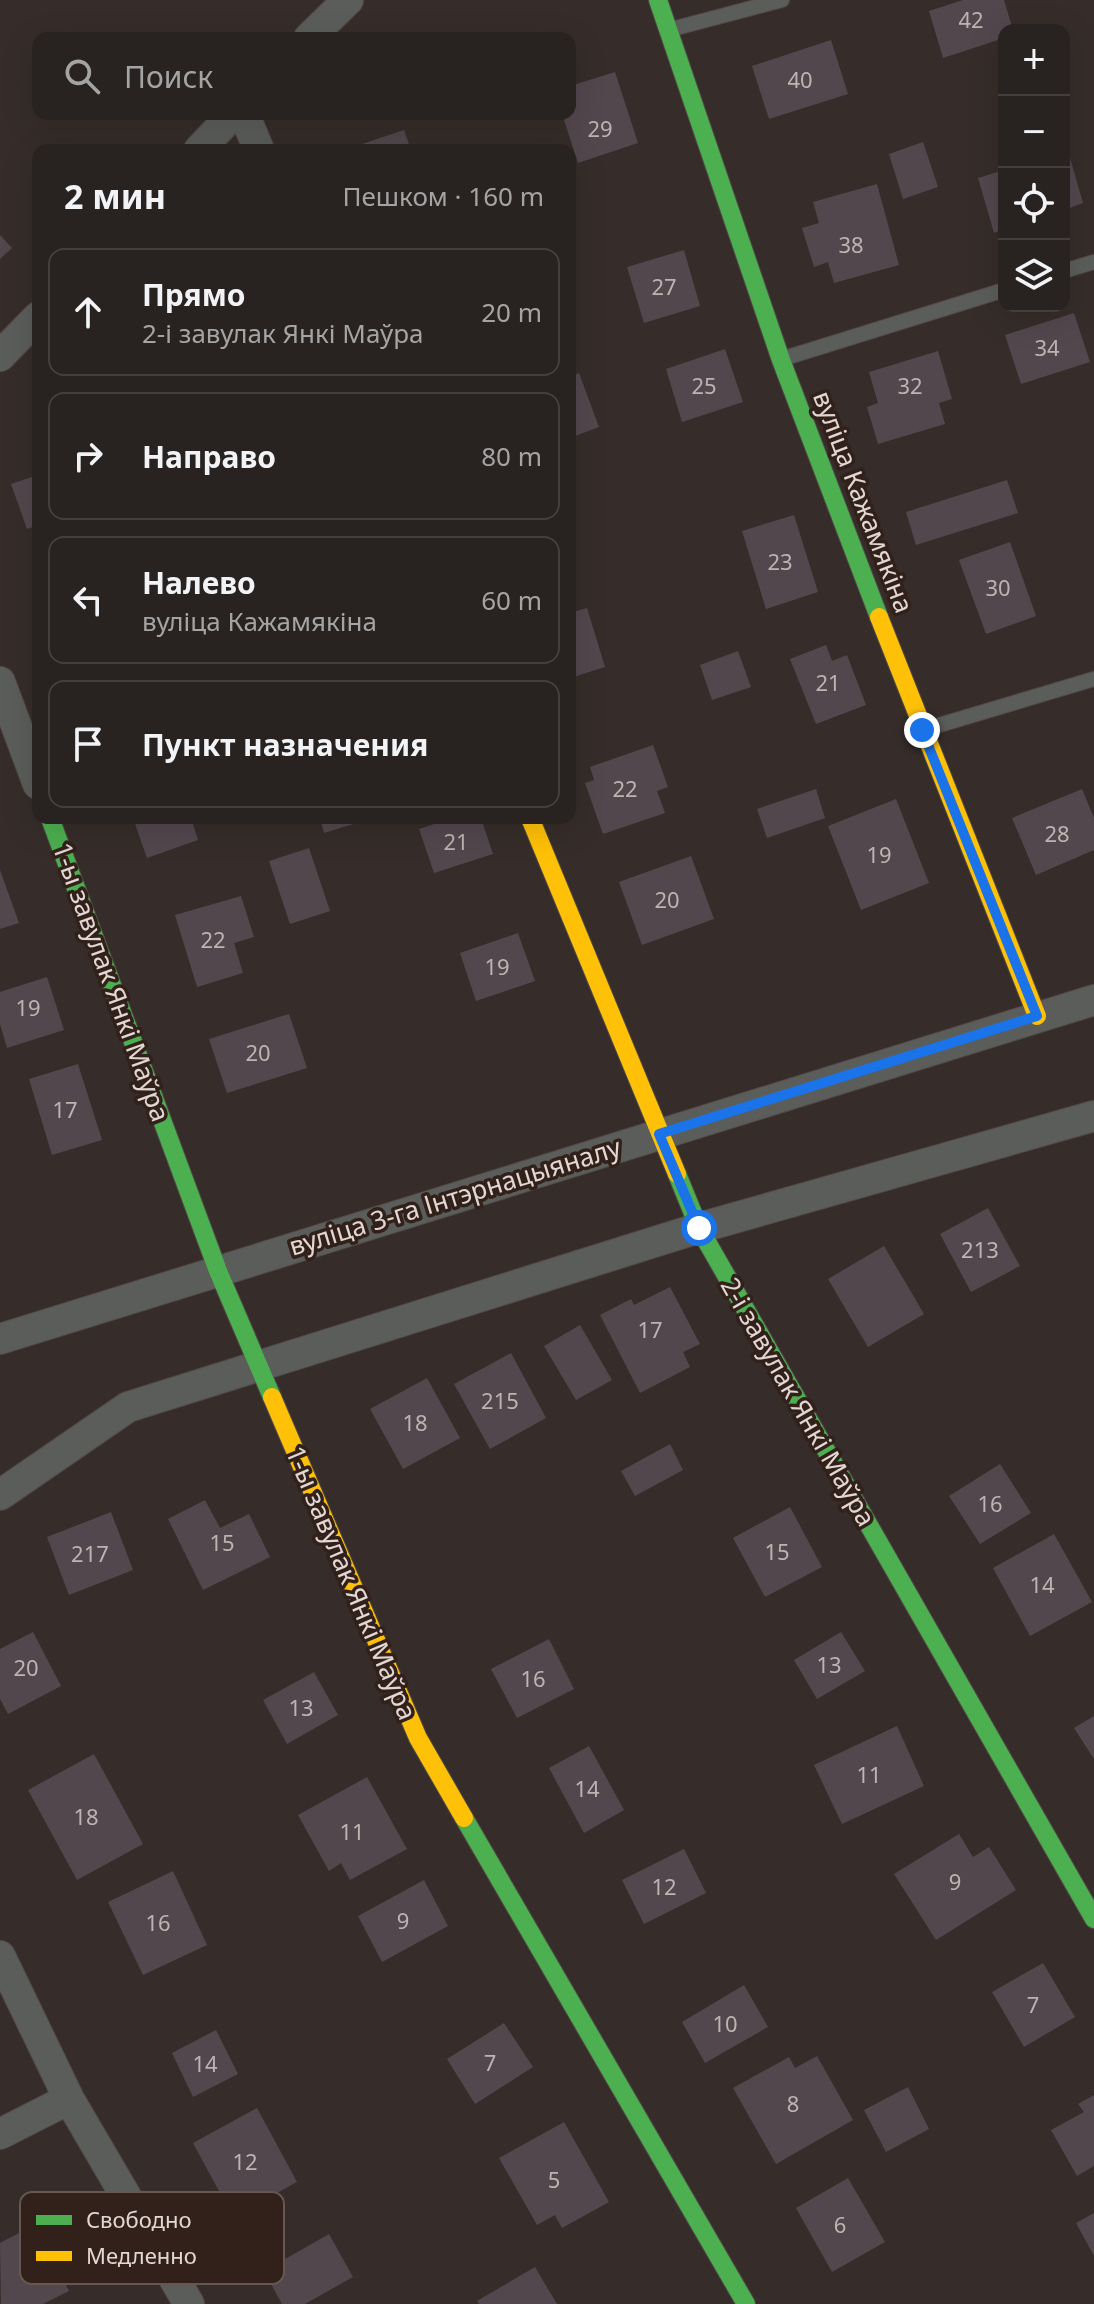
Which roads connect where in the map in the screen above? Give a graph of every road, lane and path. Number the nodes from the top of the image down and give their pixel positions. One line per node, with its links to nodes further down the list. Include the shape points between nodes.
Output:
1 (348, 0): 5 (street)
2 (658, 0): 4 (street, вуліца Кажамякіна)
3 (782, 0): 4 (lane)
4 (668, 31): 15 (street, вуліца Кажамякіна)
5 (315, 32)
6 (227, 120): 8 (street)
7 (246, 120): 9 (street)
8 (205, 144)
9 (256, 144)
10 (1094, 262): 11 (lane)
11 (1070, 269)
12 (998, 292): 15 (lane)
13 (32, 323): 14 (street)
14 (0, 356)
15 (781, 360): 18 (street, вуліца Кажамякіна)
16 (1094, 679): 18 (lane)
17 (0, 682): 19 (street)
18 (922, 730): 23 (street, вуліца Кажамякіна)
19 (32, 768)
20 (52, 824): 27 (street, 1-ы завулак Янкі Маўра)
21 (532, 824): 25 (street, 2-і завулак Янкі Маўра)
22 (1094, 1000): 23 (street, вуліца 3-га Інтэрнацыяналу)
23 (1037, 1016): 25 (street, вуліца 3-га Інтэрнацыяналу)
24 (1094, 1116): 26 (street)
25 (659, 1134): 26 (street, 2-і завулак Янкі Маўра); 27 (street, вуліца 3-га Інтэрнацыяналу)
26 (699, 1228): 29 (street); 31 (street, 2-і завулак Янкі Маўра)
27 (218, 1271): 28 (street, вуліца 3-га Інтэрнацыяналу); 29 (street, 1-ы завулак Янкі Маўра)
28 (0, 1339)
29 (258, 1367): 30 (street, via 128,1407); 38 (street, 1-ы завулак Янкі Маўра, via 418,1738)
30 (0, 1495)
31 (1094, 1919)
32 (0, 1956): 33 (street)
33 (69, 2099): 34 (street); 35 (street)
34 (0, 2134)
35 (123, 2192)
36 (177, 2284): 37 (street)
37 (189, 2304)
38 (746, 2304)

